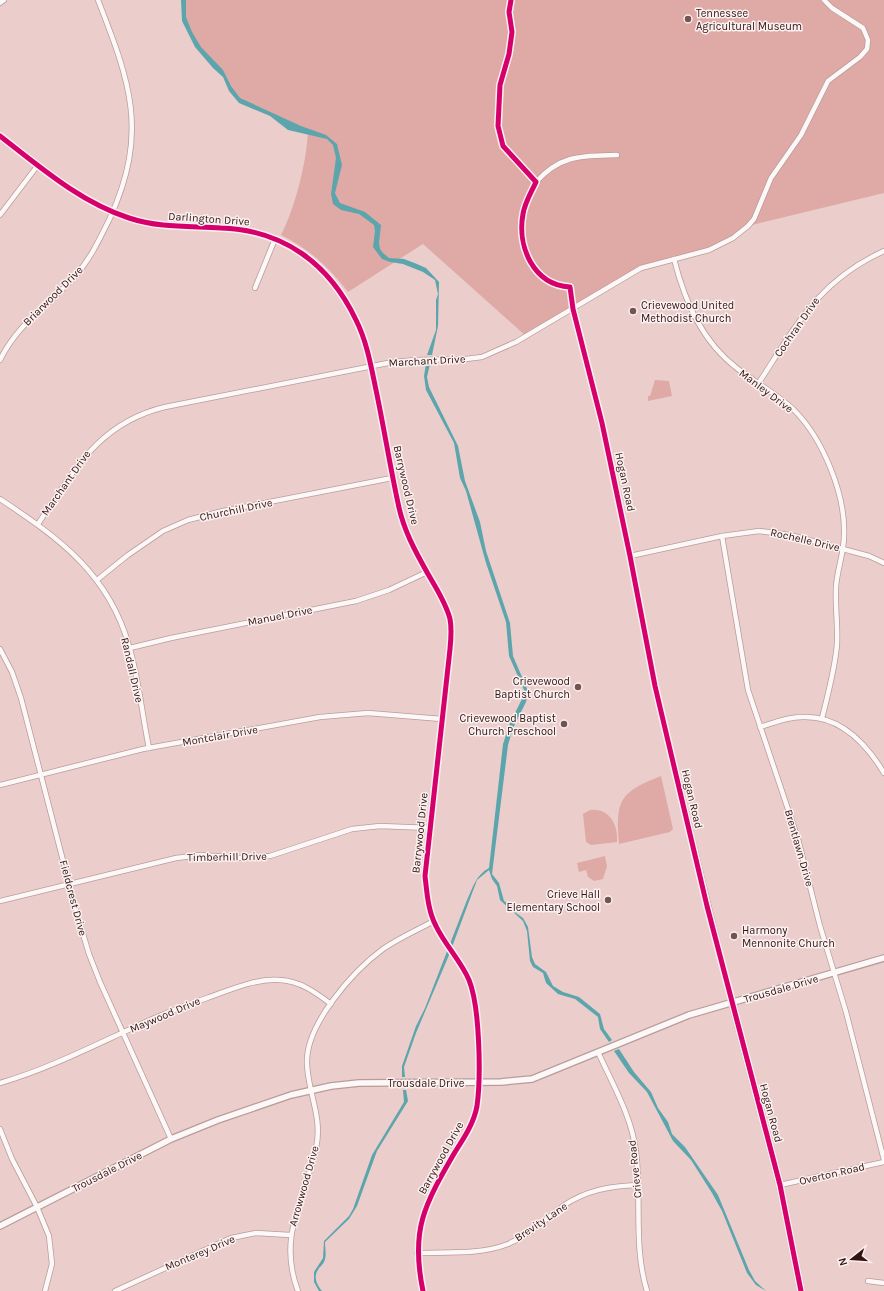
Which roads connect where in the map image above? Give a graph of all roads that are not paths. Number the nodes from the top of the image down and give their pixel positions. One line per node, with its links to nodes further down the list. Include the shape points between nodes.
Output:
1 (4, 0): 5 (street)
2 (98, 0): 10 (street, Briarwood Drive, via 124,70 132,112 128,164)
3 (511, 0): 9 (street, via 509,12 512,32 500,85 498,126 503,146)
4 (824, 0): 14 (street, Marchant Drive, via 862,27 868,38 867,47 860,57 828,81 811,118 776,169 759,210 748,226 719,246)
5 (0, 4)
6 (0, 136): 8 (street, Darlington Drive)
7 (617, 155): 9 (street, via 571,158 554,166)
8 (38, 165): 10 (street, Darlington Drive, via 78,194); 11 (street)
9 (536, 182): 16 (street, Hogan Road, via 525,205 522,220 526,255 533,268 545,278 558,286 570,287)
10 (112, 212): 12 (street, Darlington Drive, via 149,223 244,230); 17 (street, Briarwood Drive, via 99,241 82,267 27,320 7,346)
11 (0, 215)
12 (275, 239): 15 (street); 18 (street, Darlington Drive, via 307,256 331,280 356,319)
13 (884, 251): 19 (street, Cochran Drive, via 843,274 820,295 798,323)
14 (674, 259): 16 (street, Marchant Drive, via 641,268); 19 (street, Manley Drive, via 688,304 701,329 730,364)
15 (255, 288)
16 (573, 309): 18 (street, Marchant Drive, via 509,346 482,357 409,360); 25 (street, Hogan Road, via 600,416)
17 (0, 360)
18 (371, 366): 20 (street, Barrywood Drive); 22 (street, Marchant Drive, via 165,406 134,417 108,432 91,448)
19 (758, 384): 24 (street, Manley Drive, via 793,410 811,431 821,448 832,473 842,509)
20 (392, 478): 27 (street, Barrywood Drive, via 406,531); 28 (street, Churchill Drive, via 188,520 163,531)
21 (0, 499): 22 (street, Randall Drive)
22 (38, 524): 28 (street, Randall Drive, via 68,548)
23 (722, 536): 24 (street, Rochelle Drive, via 747,531 773,532); 25 (street, Rochelle Drive); 33 (street, Brentlawn Drive, via 745,673)
24 (843, 549): 26 (street, Rochelle Drive); 31 (street, Manley Drive, via 836,588 835,656)
25 (630, 556): 44 (street, Hogan Road, via 655,686)
26 (884, 563)
27 (427, 572): 29 (street, Manuel Drive, via 389,590 356,601); 32 (street, Barrywood Drive, via 451,623)
28 (97, 580): 29 (street, Randall Drive, via 116,613)
29 (130, 648): 34 (street, Randall Drive)
30 (0, 649): 36 (street, Fieldcrest Drive, via 19,691)
31 (822, 718): 33 (street, via 801,717); 35 (street, via 852,734 867,749)
32 (442, 719): 34 (street, Montclair Drive, via 374,713 349,714); 38 (street, Barrywood Drive)
33 (760, 727): 43 (street, Brentlawn Drive, via 798,839)
34 (149, 748): 36 (street, Montclair Drive)
35 (884, 773)
36 (41, 774): 37 (street, Montclair Drive); 39 (street, Fieldcrest Drive)
37 (0, 785)
38 (430, 828): 39 (street, Timberhill Drive, via 367,827 327,836 273,856 241,858 201,855 176,858); 41 (street, Barrywood Drive, via 425,876)
39 (69, 884): 40 (street, Timberhill Drive); 46 (street, Fieldcrest Drive, via 92,963)
40 (0, 901)
41 (434, 922): 45 (street, Arrowwood Drive, via 379,952); 49 (street, Barrywood Drive, via 469,980 476,1005)
42 (884, 958): 43 (street, Trousdale Drive)
43 (834, 974): 44 (street, Trousdale Drive); 53 (street, Brentlawn Drive, via 855,1044)
44 (732, 1002): 47 (street, Trousdale Drive, via 689,1015); 55 (street, Hogan Road)
45 (331, 1004): 46 (street, Maywood Drive, via 298,983 268,980 192,1002); 50 (street, Arrowwood Drive, via 318,1022 309,1042 307,1063)
46 (123, 1032): 48 (street, Maywood Drive, via 52,1065); 52 (street, Fieldcrest Drive)
47 (598, 1052): 49 (street, Trousdale Drive, via 532,1079); 54 (street, Crieve Road, via 630,1127 635,1147)
48 (0, 1083)
49 (478, 1083): 50 (street, Trousdale Drive, via 359,1083); 59 (street, Barrywood Drive, via 474,1118 432,1192 424,1212)
50 (312, 1090): 52 (street, Trousdale Drive, via 218,1120); 58 (street, Arrowwood Drive, via 319,1122 318,1139)
51 (0, 1129): 56 (street)
52 (171, 1140): 56 (street, Trousdale Drive)
53 (884, 1161): 55 (street, Overton Road)
54 (638, 1185): 59 (street, Brevity Lane, via 606,1188 587,1194 566,1205 526,1235 499,1247 475,1251); 66 (street, Crieve Road, via 640,1260)
55 (780, 1185): 67 (street, Hogan Road)
56 (37, 1208): 57 (street, Trousdale Drive); 62 (street, via 51,1243 51,1271)
57 (0, 1226)
58 (290, 1235): 63 (street, Monterey Drive, via 256,1233 231,1238); 64 (street, Arrowwood Drive, via 291,1259)
59 (418, 1253): 65 (street, Barrywood Drive)
60 (868, 1281): 61 (street)
61 (884, 1283)
62 (46, 1291)
63 (115, 1291)
64 (298, 1291)
65 (423, 1291)
66 (647, 1291)
67 (801, 1291)

